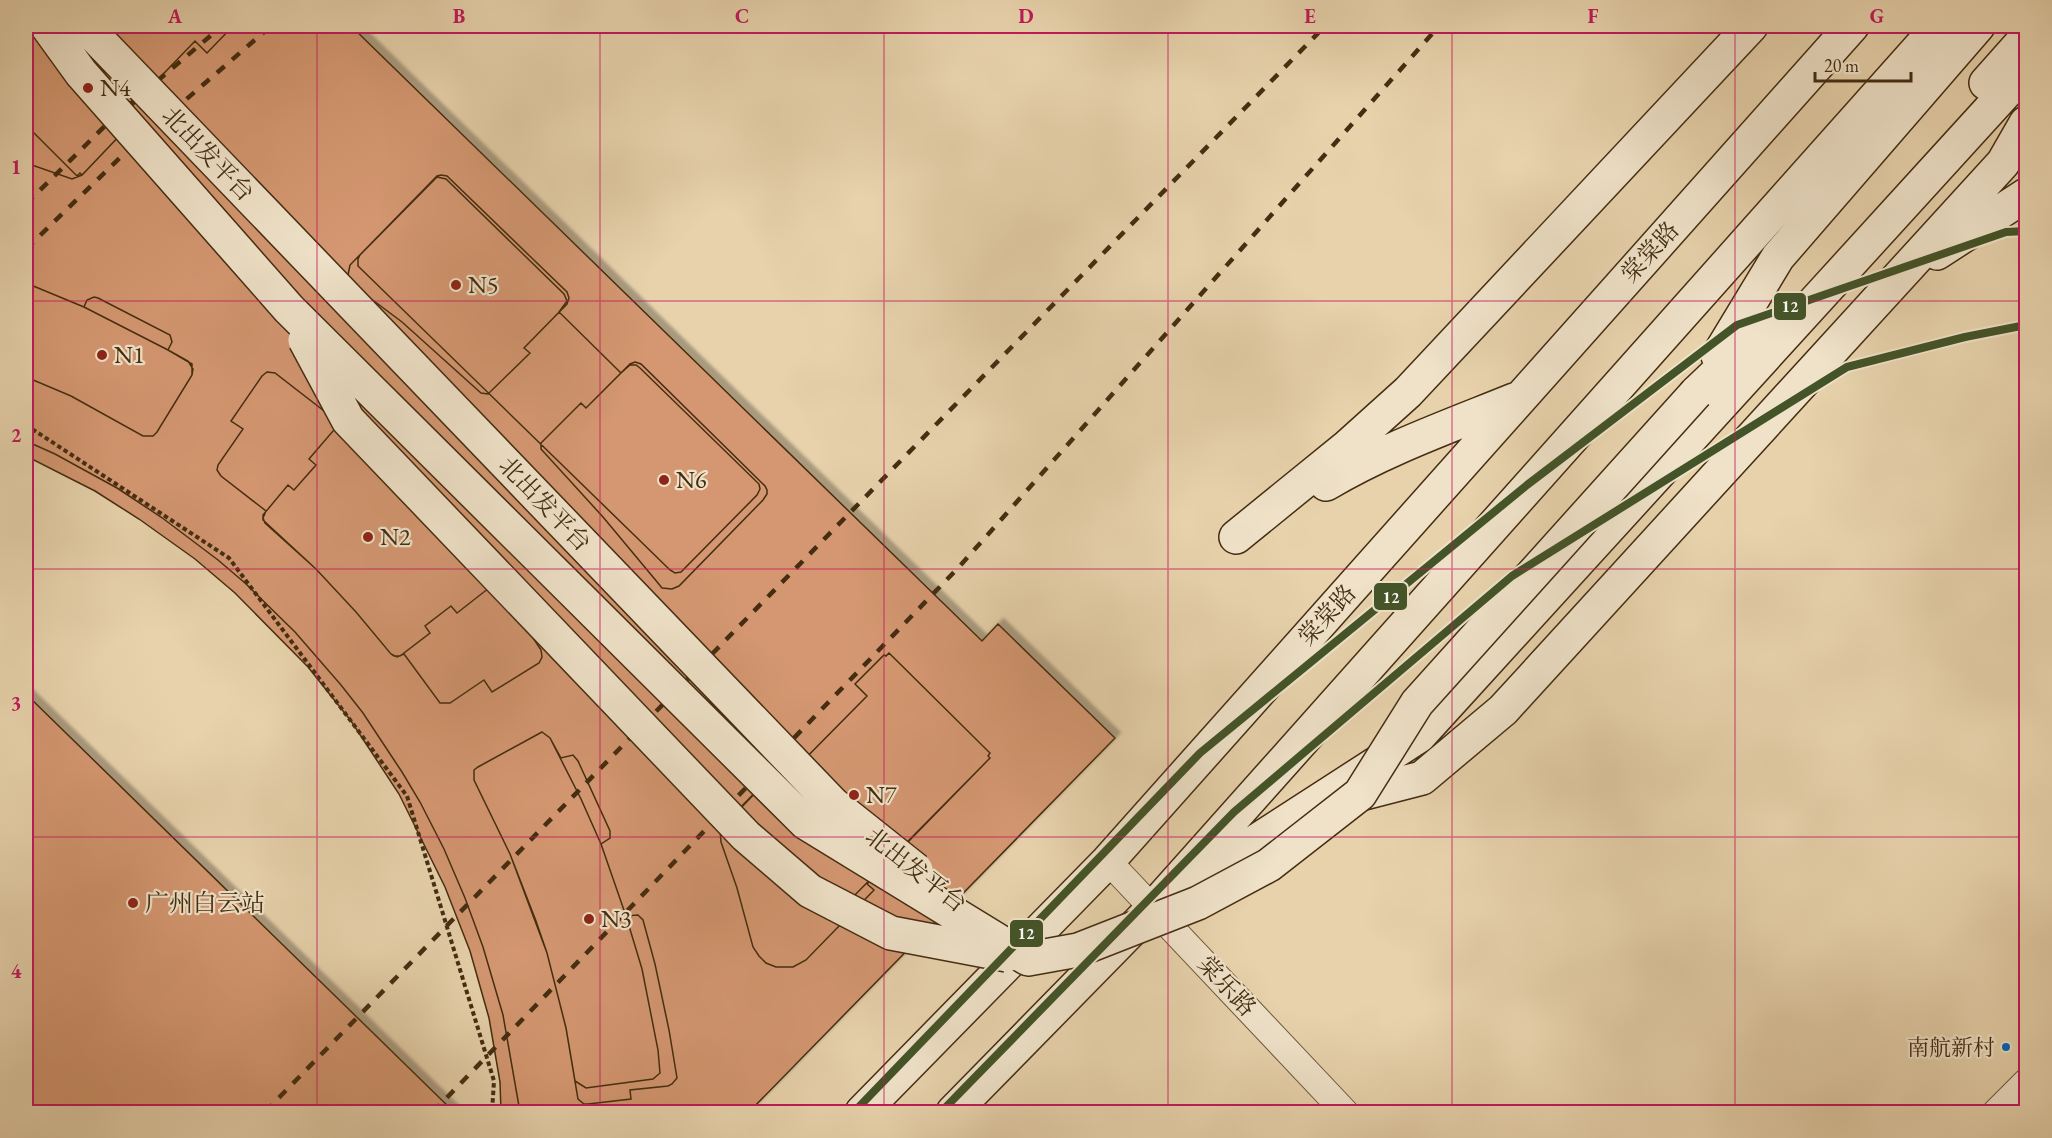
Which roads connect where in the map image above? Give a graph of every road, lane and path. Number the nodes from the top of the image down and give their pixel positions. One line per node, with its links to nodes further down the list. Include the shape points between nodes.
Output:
1 (47, 26): 14 (street, 北出发平台, bridge, via 81,73)
2 (85, 26): 21 (street, 北出发平台, bridge, via 833,804)
3 (1750, 26): 16 (street, via 1408,392 1236,537 1355,466)
4 (1852, 26): 16 (street, 棠棠路)
5 (1939, 26): 20 (street)
6 (1978, 26): 15 (street, via 1778,257)
7 (2026, 38): 15 (street, via 1763,330)
8 (2026, 70): 10 (street)
9 (2026, 76): 10 (street)
10 (1987, 114): 20 (street, via 1419,736)
11 (2026, 123): 13 (street, via 2003,163)
12 (2026, 195): 13 (street)
13 (1896, 280): 18 (street, via 1503,710 1422,778)
14 (289, 309): 21 (street, 北出发平台, bridge, via 806,824); 21 (street, 北出发平台, bridge, via 348,420 746,836 810,891 891,933)
15 (1696, 393): 18 (street, bridge, via 1417,703)
16 (1522, 396): 19 (street, 棠棠路)
17 (26, 425): 23 (path, bridge, via 228,558 407,796 494,1081)
18 (1360, 794): 21 (street, 北出发平台, bridge, via 1269,865 1198,903 1078,950)
19 (1108, 861): 20 (street, 棠乐路); 24 (street, 棠棠路)
20 (1154, 908): 25 (street); 26 (street, 棠乐路)
21 (1028, 959)
22 (2026, 1082): 27 (street)
23 (492, 1113)
24 (862, 1113)
25 (953, 1113)
26 (1345, 1113)
27 (1996, 1113)

